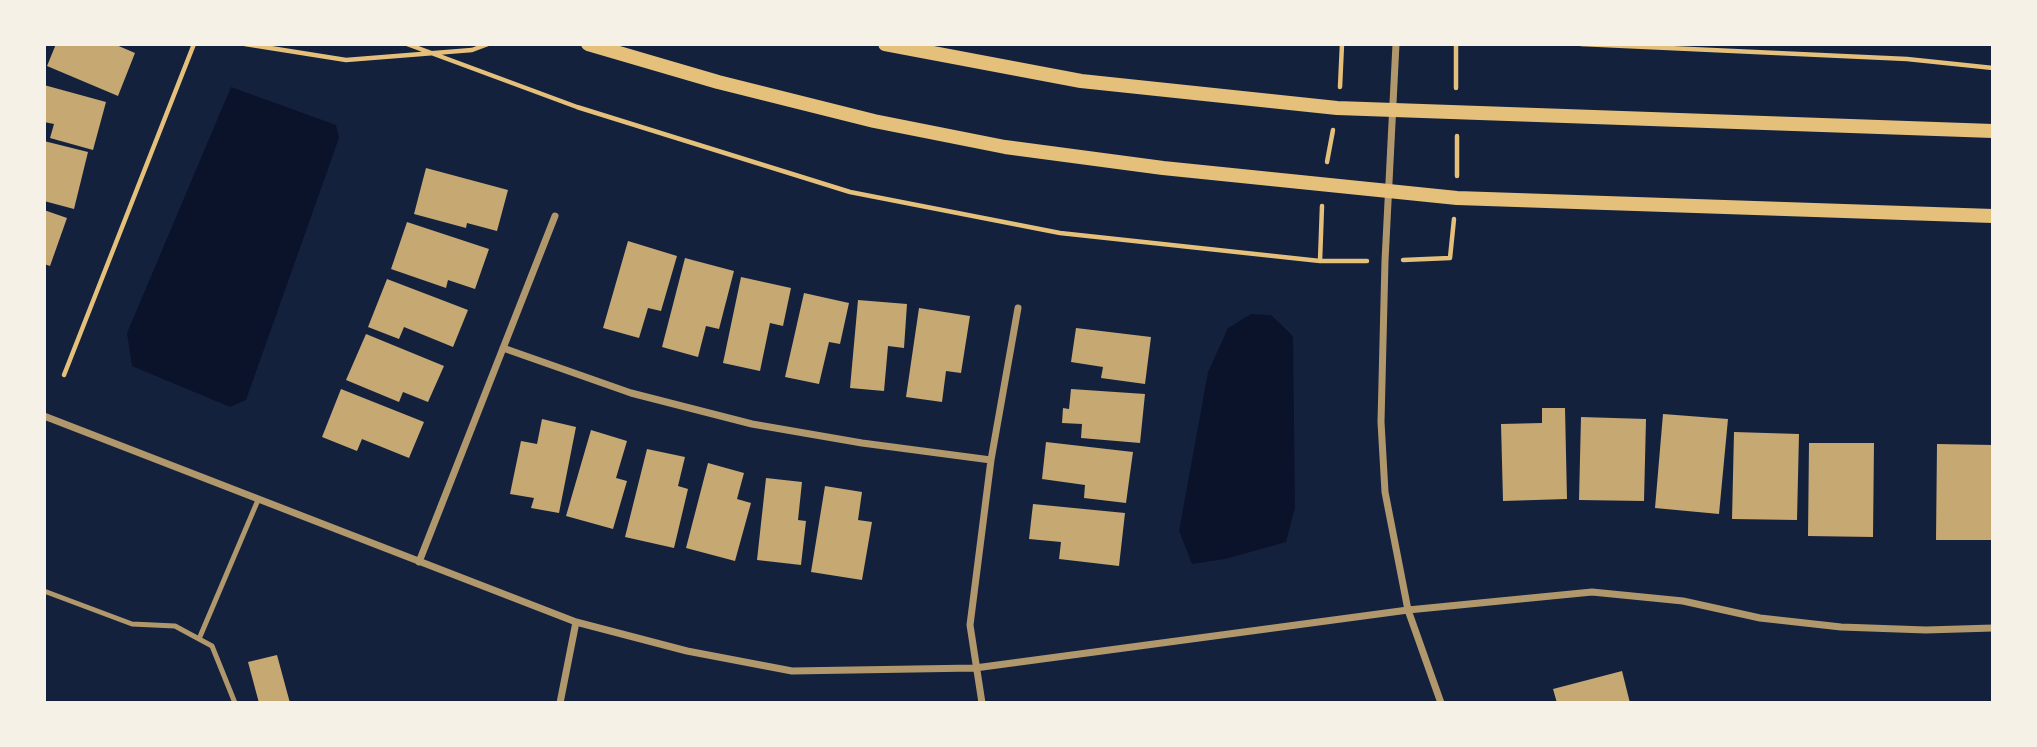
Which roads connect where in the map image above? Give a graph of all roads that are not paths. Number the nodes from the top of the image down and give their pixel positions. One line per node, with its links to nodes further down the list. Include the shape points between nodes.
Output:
1 (588, 44): 6 (main road, via 731,86 1005,147)
2 (885, 44): 4 (main road, via 1081,81)
3 (1396, 44): 4 (street)
4 (1394, 110): 5 (main road); 6 (street)
5 (1993, 131)
6 (1388, 191): 8 (main road, via 1457,198); 16 (street, via 1381,422 1385,492)
7 (555, 216): 10 (street)
8 (1993, 216)
9 (1018, 308): 12 (street)
10 (503, 348): 12 (street, via 631,393 752,424); 14 (street)
11 (44, 416): 13 (street)
12 (991, 460): 20 (street, via 970,625)
13 (258, 500): 14 (street); 19 (lane)
14 (419, 562): 17 (street)
15 (44, 591): 19 (lane, via 132,624 175,626)
16 (1408, 610): 18 (street, via 1592,592 1683,601 1760,618 1841,627); 20 (street); 24 (street)
17 (576, 622): 20 (street, via 687,651 793,671); 22 (street)
18 (1993, 628)
19 (199, 639): 21 (lane, via 212,646)
20 (975, 668): 23 (street)
21 (235, 703)
22 (559, 703)
23 (982, 703)
24 (1441, 703)

